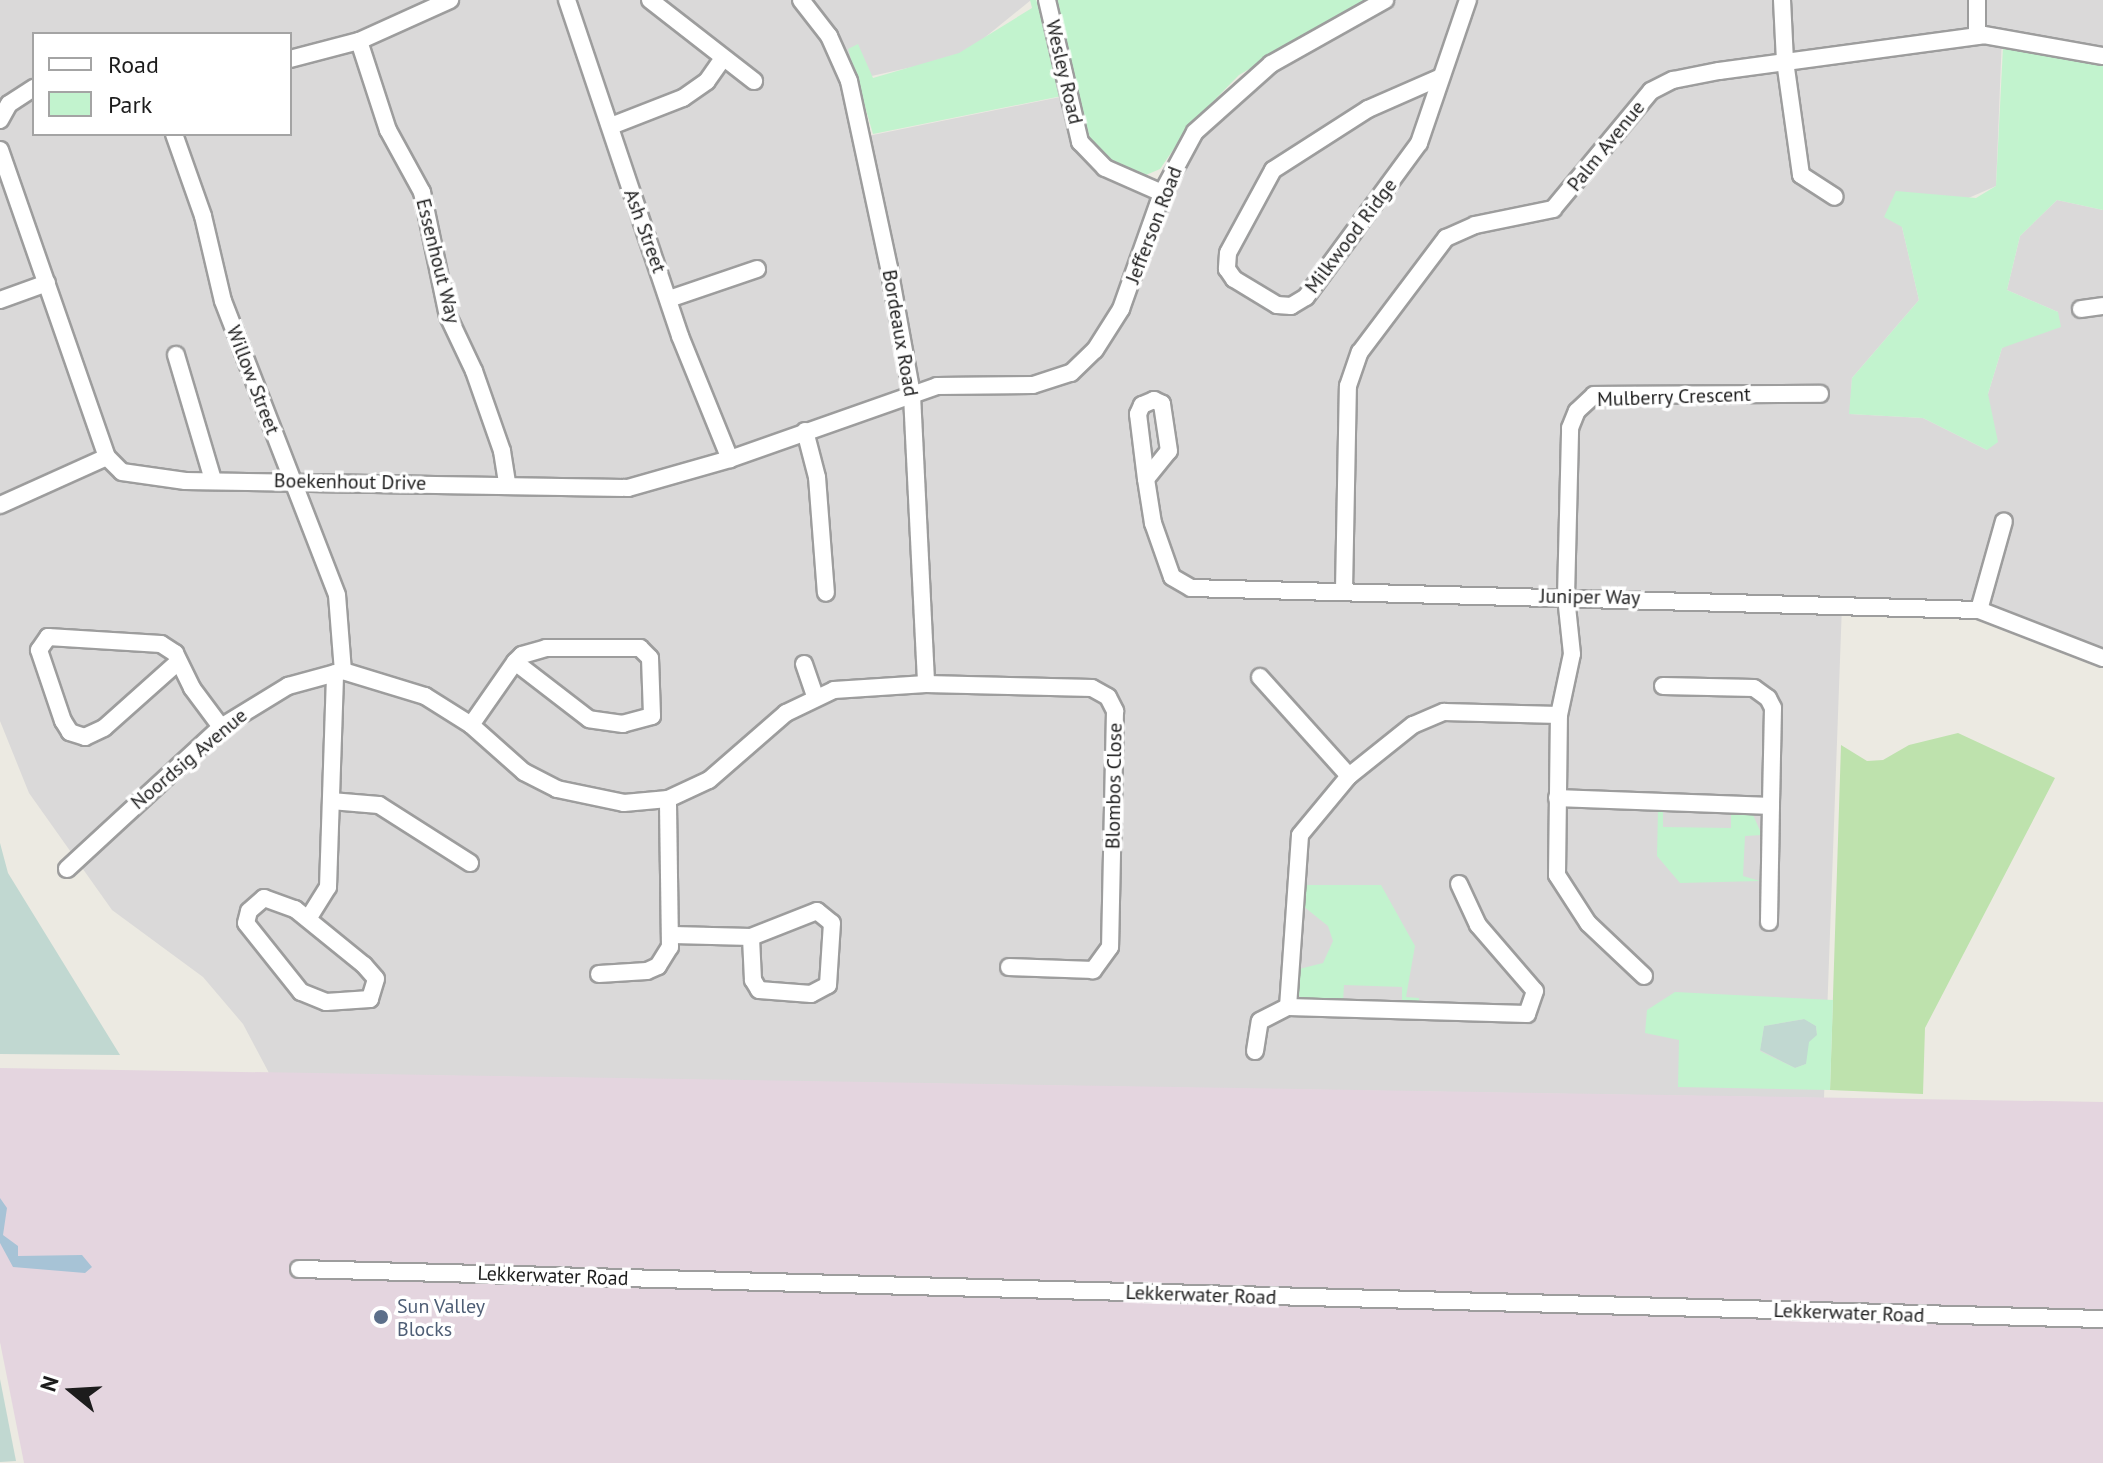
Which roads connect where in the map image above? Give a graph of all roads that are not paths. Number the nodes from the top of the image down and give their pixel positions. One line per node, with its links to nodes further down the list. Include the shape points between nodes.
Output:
1 (450, 0): 11 (street)
2 (567, 0): 20 (street, Ash Street)
3 (650, 0): 14 (street)
4 (801, 0): 33 (street, Bordeaux Road, via 829,36 849,81)
5 (1047, 0): 23 (street, Wesley Road, via 1086,151 1105,168)
6 (1385, 0): 23 (street, Jefferson Road, via 1296,48 1238,88 1195,132)
7 (1468, 0): 16 (street, Milkwood Ridge)
8 (1782, 0): 15 (street)
9 (1977, 0): 10 (street)
10 (1977, 36): 12 (street, Palm Avenue); 15 (street, Palm Avenue)
11 (359, 41): 13 (street); 40 (street, Essenhout Way, via 388,130 422,192 448,316 474,371 502,451)
12 (2103, 56)
13 (292, 58)
14 (723, 58): 17 (street); 20 (street, via 707,81 683,98)
15 (1785, 61): 24 (street, via 1801,175); 43 (street, Palm Avenue, via 1662,85 1630,113 1553,209 1463,228 1441,244 1370,336 1351,371)
16 (1441, 77): 16 (street, Milkwood Ridge, via 1419,143 1306,297 1291,306 1277,305 1234,279 1227,269 1228,253 1273,170 1368,109)
17 (754, 81)
18 (32, 90): 19 (street)
19 (1, 114)
20 (611, 126): 27 (street, Ash Street)
21 (175, 136): 39 (street, Willow Street, via 203,216 223,301)
22 (0, 150): 26 (street)
23 (1162, 193): 33 (street, Jefferson Road, via 1121,309 1081,365 1048,383 937,386)
24 (1835, 197)
25 (757, 269): 27 (street)
26 (47, 283): 28 (street); 35 (street)
27 (669, 299): 36 (street, Ash Street)
28 (0, 300)
29 (2103, 306): 30 (street)
30 (2081, 309)
31 (176, 355): 38 (street)
32 (1820, 394): 45 (street, Mulberry Crescent, via 1594,395 1586,400 1569,439)
33 (912, 395): 34 (street, Boekenhout Drive); 53 (street, Bordeaux Road)
34 (805, 431): 36 (street, Boekenhout Drive); 44 (street, via 817,477)
35 (107, 457): 38 (street, Boekenhout Drive, via 122,472 139,478); 41 (street)
36 (730, 459): 40 (street, Boekenhout Drive, via 628,488)
37 (1146, 479): 43 (street, Juniper Way, via 1159,543 1179,583 1199,589)
38 (213, 480): 39 (street, Boekenhout Drive)
39 (290, 480): 40 (street, Boekenhout Drive); 51 (street, Willow Street, via 337,595)
40 (507, 483)
41 (0, 505)
42 (2004, 521): 46 (street)
43 (1344, 590): 45 (street, Juniper Way)
44 (826, 593)
45 (1566, 597): 46 (street, Juniper Way); 56 (street, via 1572,654)
46 (1979, 610): 47 (street, Juniper Way)
47 (2103, 658)
48 (178, 662): 48 (street, via 104,728 85,737 70,732 63,721 39,650 48,637 146,642 161,644); 58 (street)
49 (515, 662): 49 (street, via 526,651 546,648 640,648 651,666 652,716 623,724 589,719); 57 (street)
50 (804, 664): 55 (street)
51 (339, 672): 57 (street, via 425,696); 58 (street, Noordsig Avenue, via 288,686); 62 (street, Willow Street)
52 (1260, 677): 59 (street)
53 (926, 684): 55 (street); 71 (street, Blombos Close, via 1092,688 1114,706 1109,952 1093,970)
54 (1663, 686): 63 (street, via 1754,688 1768,698 1773,708)
55 (815, 696): 61 (street, via 786,713 726,769)
56 (1559, 715): 59 (street, via 1444,712 1413,725); 60 (street)
57 (471, 725): 61 (street, via 524,772 557,789 604,802)
58 (221, 727): 65 (street, Noordsig Avenue)
59 (1349, 776): 74 (street, via 1300,835)
60 (1557, 798): 63 (street); 73 (street, via 1556,872 1562,890)
61 (668, 799): 69 (street)
62 (331, 801): 64 (street, via 379,805); 67 (street, Willow Street, via 328,887)
63 (1771, 806): 68 (street)
64 (470, 863)
65 (67, 869)
66 (1459, 884): 74 (street, via 1483,932 1535,991 1527,1014)
67 (308, 919): 67 (street, via 287,904 264,898 249,911 246,923 312,1000 370,999 376,986 371,972)
68 (1769, 922)
69 (673, 935): 70 (street); 72 (street, via 667,955 653,969)
70 (751, 937): 70 (street, via 753,980 759,990 811,994 828,985 832,923 824,913 813,910)
71 (1009, 967)
72 (599, 974)
73 (1644, 976)
74 (1288, 1007): 75 (street, via 1260,1021)
75 (1255, 1051)
76 (299, 1269): 77 (street, Lekkerwater Road)
77 (2103, 1319)

